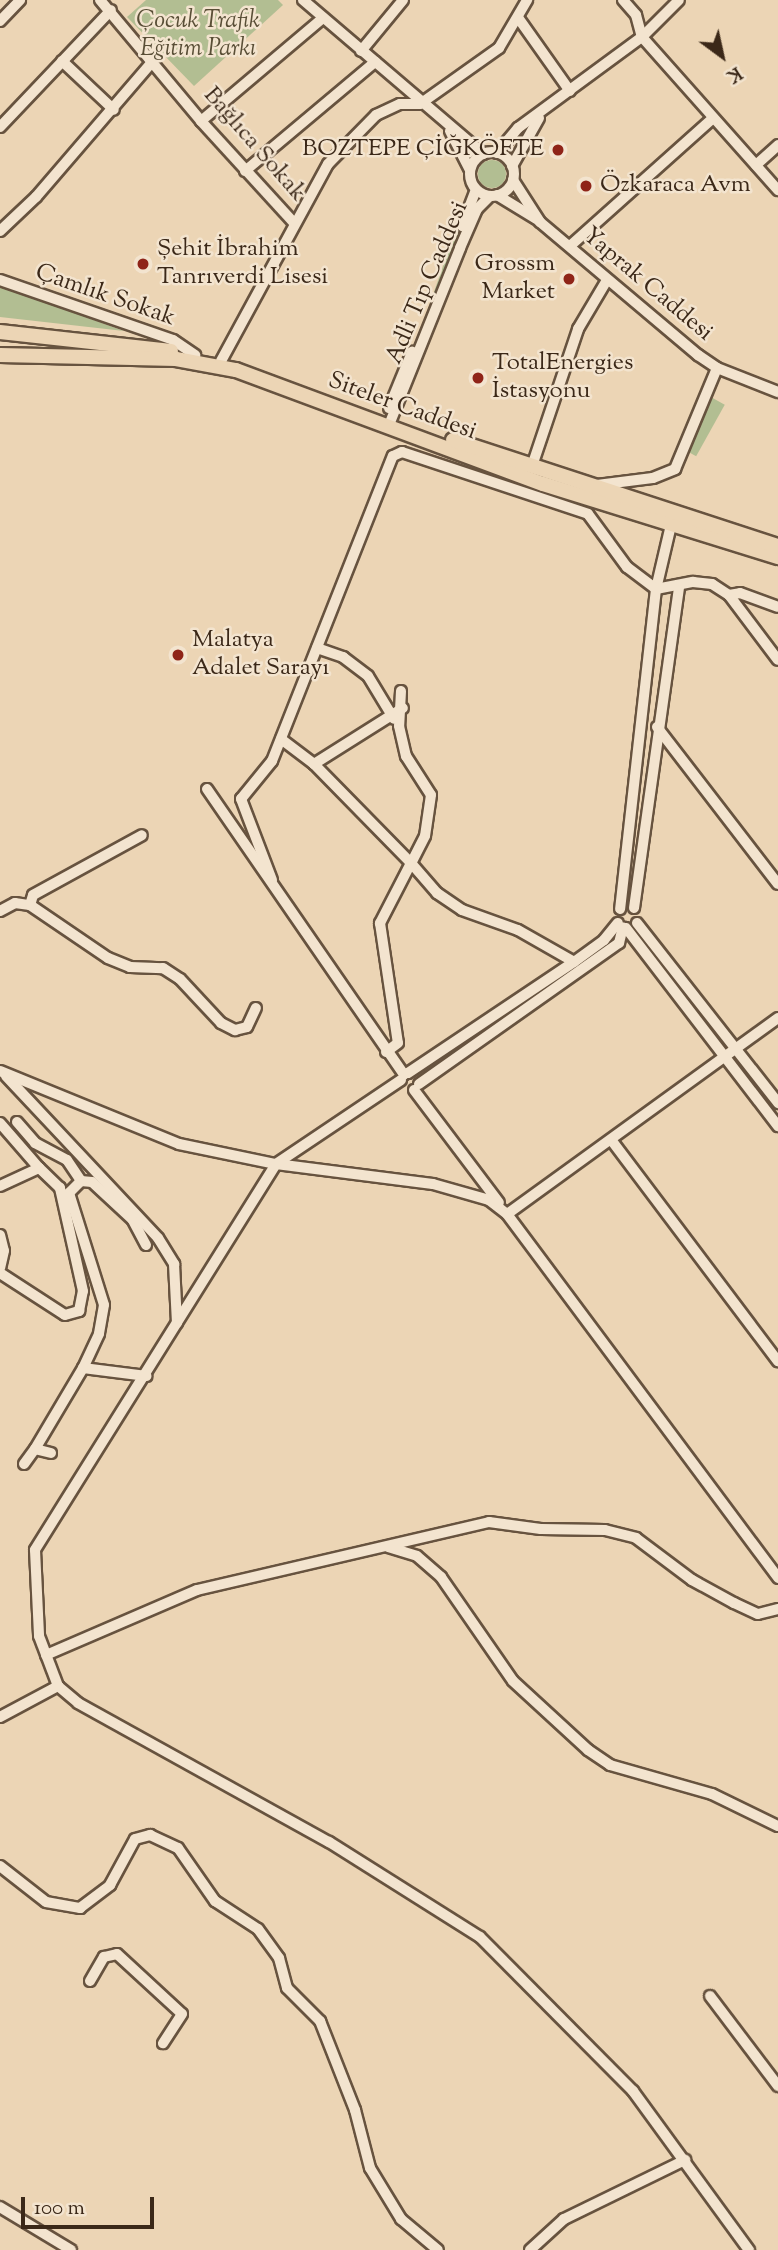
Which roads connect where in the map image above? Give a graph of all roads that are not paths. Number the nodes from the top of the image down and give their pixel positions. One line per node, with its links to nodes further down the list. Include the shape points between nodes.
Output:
1 (20, 0): 11 (street)
2 (100, 0): 8 (street, Bağlıca Sokak)
3 (303, 0): 9 (street)
4 (403, 0): 13 (street)
5 (527, 0): 10 (street)
6 (623, 0): 12 (street, via 636,15)
7 (679, 0): 12 (street)
8 (111, 10): 14 (street); 15 (street, Bağlıca Sokak)
9 (323, 18): 13 (street); 22 (street)
10 (519, 19): 17 (street); 18 (street, via 483,63)
11 (0, 21)
12 (642, 37): 17 (street); 21 (street)
13 (361, 51): 16 (street)
14 (62, 61): 19 (street); 23 (street)
15 (153, 61): 19 (street); 22 (street, Bağlıca Sokak)
16 (375, 62): 18 (street); 31 (street)
17 (570, 91): 20 (street)
18 (420, 104): 24 (street); 37 (street, via 400,104 376,116 350,139 328,164)
19 (114, 110): 38 (street)
20 (542, 113): 26 (street, via 518,128); 29 (street)
21 (713, 118): 28 (street); 39 (street)
22 (201, 121): 31 (street, Bağlıca Sokak)
23 (0, 127)
24 (449, 129): 27 (street); 30 (street)
25 (778, 145): 28 (street)
26 (497, 153): 27 (street); 29 (street)
27 (483, 154): 30 (street, Adli Tıp Caddesi)
28 (756, 165): 34 (street)
29 (512, 166): 32 (street)
30 (470, 170): 33 (street, Adli Tıp Caddesi)
31 (245, 171): 37 (street, Bağlıca Sokak)
32 (513, 180): 35 (street, Adli Tıp Caddesi); 36 (street, Yaprak Caddesi)
33 (477, 190): 35 (street, Adli Tıp Caddesi); 48 (street, Adli Tıp Caddesi)
34 (778, 190)
35 (494, 196): 36 (street); 48 (street, Adli Tıp Caddesi, via 477,209)
36 (540, 222): 39 (street, Yaprak Caddesi)
37 (294, 223): 45 (street)
38 (0, 231)
39 (570, 246): 40 (street, Yaprak Caddesi)
40 (607, 279): 46 (street, Yaprak Caddesi); 49 (street, via 578,329)
41 (0, 280): 44 (street, Çamlık Sokak, via 173,340)
42 (0, 332): 44 (main road, Siteler Caddesi, via 107,341)
43 (0, 355): 48 (main road, Siteler Caddesi, via 176,359 236,370)
44 (195, 355): 45 (main road, Siteler Caddesi)
45 (221, 361): 48 (main road, Siteler Caddesi)
46 (718, 368): 47 (street, Yaprak Caddesi); 50 (street, via 675,469 653,478)
47 (778, 392)
48 (387, 422): 49 (main road, Siteler Caddesi); 51 (main road, Siteler Caddesi, via 543,484)
49 (532, 466): 50 (main road, Siteler Caddesi)
50 (590, 486): 52 (main road, Siteler Caddesi)
51 (671, 525): 53 (main road, Siteler Caddesi); 55 (street)
52 (778, 547)
53 (778, 557)
54 (679, 587): 55 (street); 56 (street, via 693,582 712,584); 64 (street)
55 (656, 589): 58 (street, via 627,567 587,514 402,452 393,456); 74 (street)
56 (729, 594): 57 (street, via 740,593); 59 (street)
57 (778, 607)
58 (317, 648): 62 (street, via 342,657 368,676); 65 (street)
59 (778, 660)
60 (401, 691): 61 (street)
61 (403, 708): 62 (street); 63 (street)
62 (392, 716): 63 (street); 66 (street)
63 (399, 726): 69 (street, via 406,756 431,795 425,836)
64 (657, 727): 71 (street); 73 (street)
65 (282, 739): 66 (street); 70 (street, via 265,774 241,799)
66 (314, 764): 69 (street)
67 (207, 789): 70 (street)
68 (142, 835): 72 (street, via 33,895)
69 (411, 863): 77 (street, via 438,893 462,910 518,929); 81 (street, via 380,923 398,1043)
70 (272, 880): 81 (street)
71 (778, 884)
72 (30, 905): 75 (street, via 15,903); 78 (street, via 108,958 130,967 163,968 180,979 221,1023 235,1030 247,1027)
73 (634, 908): 74 (street); 76 (street)
74 (620, 909): 76 (street)
75 (0, 911)
76 (626, 925): 77 (street); 80 (street); 82 (street); 85 (street, via 619,943)
77 (574, 962): 84 (street)
78 (256, 1008)
79 (778, 1018): 80 (street)
80 (737, 1048): 82 (street); 86 (street)
81 (386, 1052): 84 (street)
82 (726, 1056): 89 (street); 90 (street)
83 (3, 1073): 91 (street, via 179,1144); 99 (street, via 158,1238 174,1264)
84 (404, 1076): 85 (street, via 416,1076); 85 (street, via 403,1089); 91 (street)
85 (416, 1087): 95 (street)
86 (778, 1103)
87 (17, 1122): 93 (street, via 35,1143 67,1160)
88 (0, 1123): 92 (street)
89 (778, 1126)
90 (612, 1141): 95 (street); 100 (street)
91 (276, 1164): 95 (street, via 433,1184 489,1200); 99 (street)
92 (39, 1168): 94 (street); 98 (street, via 60,1188 83,1291 79,1311 65,1315)
93 (81, 1181): 97 (street, via 92,1182 132,1219); 101 (street, via 69,1193 104,1305 99,1334)
94 (0, 1186)
95 (507, 1214): 107 (street)
96 (0, 1235): 98 (street, via 4,1251)
97 (146, 1245)
98 (0, 1271)
99 (177, 1323): 102 (street)
100 (778, 1361)
101 (83, 1368): 102 (street); 103 (street)
102 (146, 1376): 109 (street, via 35,1550 35,1617)
103 (35, 1449): 104 (street); 105 (street)
104 (51, 1453)
105 (24, 1464)
106 (386, 1546): 108 (street, via 489,1522 606,1530 636,1538 692,1580 758,1614); 109 (street, via 197,1590); 112 (street, via 417,1556 441,1577 513,1681 588,1750 610,1765 712,1794)
107 (778, 1578)
108 (778, 1608)
109 (46, 1655): 110 (street)
110 (58, 1686): 111 (street); 118 (street, via 78,1703 329,1842 480,1937 633,2091)
111 (0, 1717)
112 (778, 1826)
113 (0, 1866): 121 (street, via 46,1902 80,1908 110,1885 135,1839 150,1835 178,1848 215,1901 258,1929 279,1958 287,1988 320,2021 355,2110 370,2168 401,2219)
114 (90, 1981): 116 (street, via 104,1958 117,1954 182,2014)
115 (710, 1996): 117 (street)
116 (163, 2043)
117 (778, 2086)
118 (685, 2160): 122 (street, via 564,2220); 123 (street)
119 (0, 2207): 120 (street)
120 (71, 2250)
121 (438, 2250)
122 (530, 2250)
123 (749, 2250)

